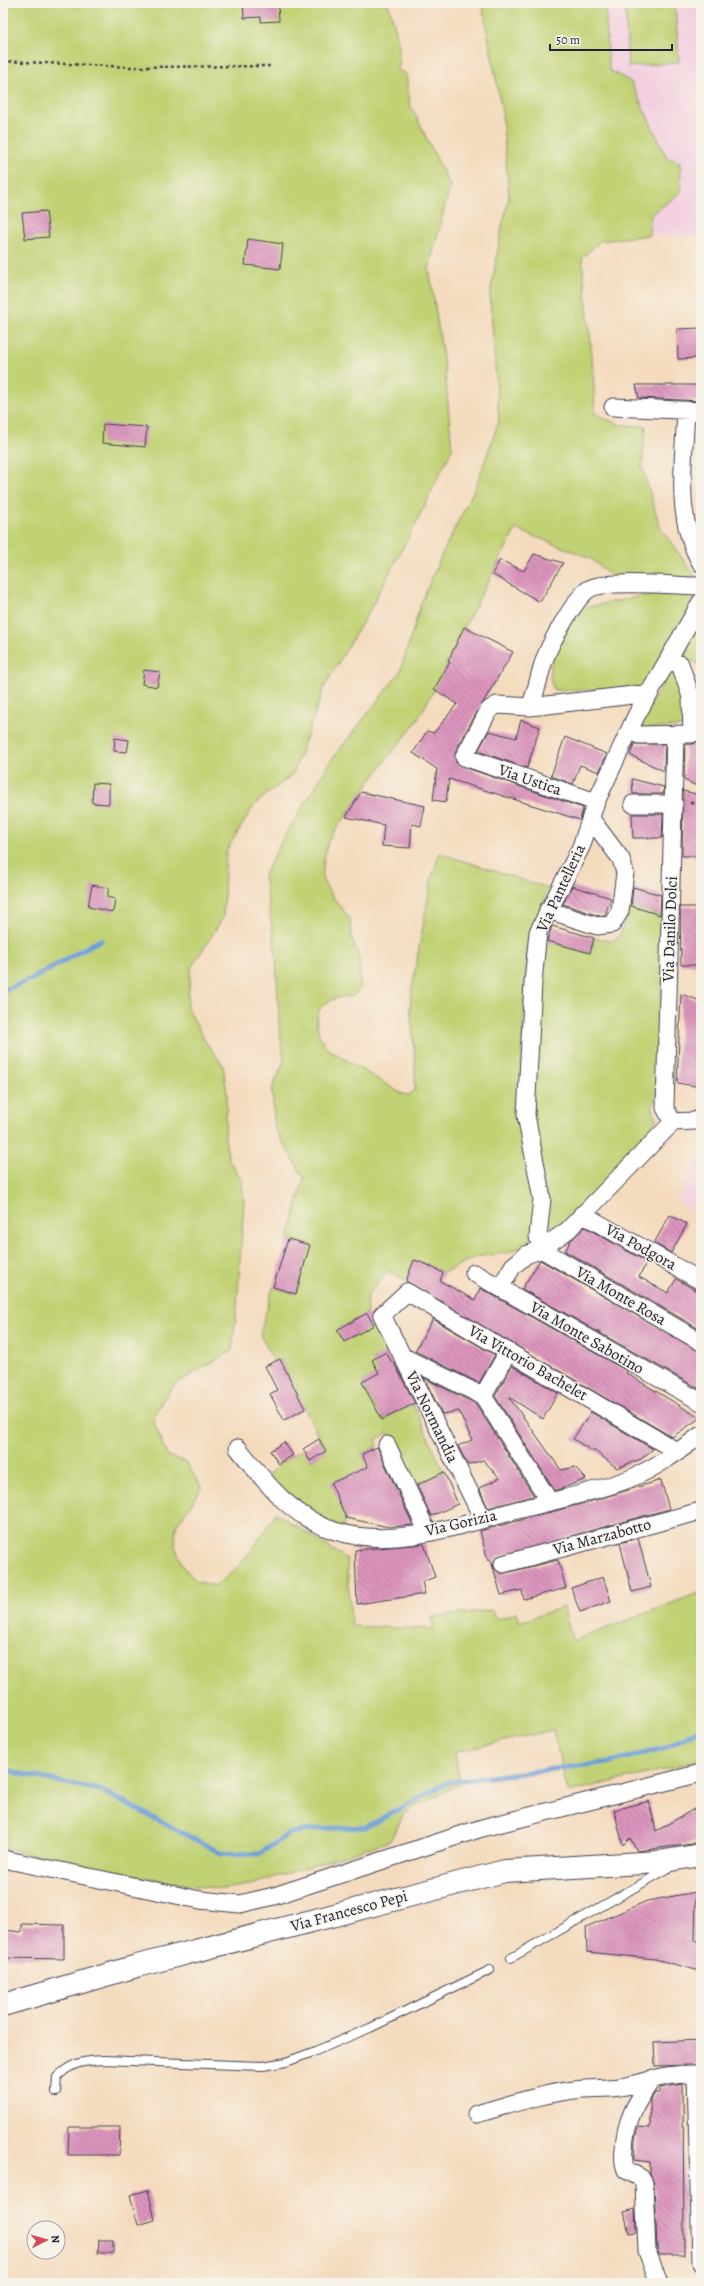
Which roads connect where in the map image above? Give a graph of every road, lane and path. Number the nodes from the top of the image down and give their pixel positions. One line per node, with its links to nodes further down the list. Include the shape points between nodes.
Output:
1 (3, 61): 2 (path, via 130,67)
2 (270, 66)
3 (613, 408): 4 (street)
4 (694, 410): 5 (street, via 682,507)
5 (699, 558)
6 (701, 586): 10 (street, via 613,584 590,589 575,603 545,657 536,695)
7 (701, 602): 8 (street, Via Pantelleria)
8 (670, 660): 9 (street, Via Pantelleria); 11 (street, Via Danilo Dolci, via 680,664 691,697)
9 (650, 693): 10 (street); 13 (street, Via Pantelleria, via 636,716)
10 (530, 707): 13 (street, Via Ustica, via 497,705 489,710 464,757)
11 (689, 734): 12 (street); 15 (street, Via Danilo Dolci)
12 (639, 735)
13 (596, 802): 16 (street, Via Pantelleria)
14 (633, 804): 15 (street)
15 (674, 804): 19 (street, Via Danilo Dolci, via 665,1108)
16 (591, 819): 17 (street, Via Pantelleria, via 581,847); 17 (street, via 621,859 626,873 620,911 612,924 597,926)
17 (548, 910): 21 (street, Via Pantelleria, via 538,932 526,1115 542,1199 538,1236)
18 (701, 1118): 19 (street, via 695,1121)
19 (673, 1122): 20 (street)
20 (582, 1214): 21 (street, via 568,1230); 23 (street, Via Podgora)
21 (541, 1249): 24 (street, via 526,1255 513,1266); 26 (street, Via Monte Rosa)
22 (474, 1273): 24 (street, Via Monte Sabotino)
23 (701, 1281)
24 (500, 1288): 30 (street, Via Monte Sabotino)
25 (382, 1315): 27 (street, Via Vittorio Bachelet, via 407,1292); 28 (street, Via Normandia)
26 (701, 1342)
27 (508, 1352): 29 (street); 34 (street, Via Vittorio Bachelet)
28 (402, 1356): 29 (street); 37 (street, Via Normandia)
29 (484, 1396): 35 (street)
30 (701, 1402)
31 (701, 1435): 34 (street, Via Gorizia)
32 (387, 1445): 38 (street)
33 (238, 1448): 38 (street, Via Gorizia, via 283,1501 308,1519 335,1531 390,1537)
34 (678, 1452): 35 (street, Via Gorizia, via 629,1479)
35 (550, 1502): 37 (street, Via Gorizia)
36 (701, 1511): 39 (street, Via Marzabotto)
37 (483, 1519): 38 (street, Via Gorizia)
38 (427, 1531)
39 (503, 1564)
40 (701, 1773): 42 (street, via 482,1828 274,1896 240,1904 200,1900)
41 (693, 1857): 43 (lane); 45 (main road, Via Francesco Pepi, via 659,1862 505,1871 137,1966)
42 (3, 1859)
43 (511, 1958)
44 (490, 1970): 47 (lane, via 370,2028 286,2062 263,2066 80,2061 57,2076)
45 (3, 2005)
46 (653, 2078): 48 (street, via 623,2086 575,2090 534,2098); 49 (street, via 674,2073 696,2074); 51 (street, via 627,2122 623,2164 626,2170 641,2178 644,2183 646,2250)
47 (56, 2092)
48 (476, 2114)
49 (701, 2253): 50 (street)
50 (701, 2263)
51 (659, 2283)

